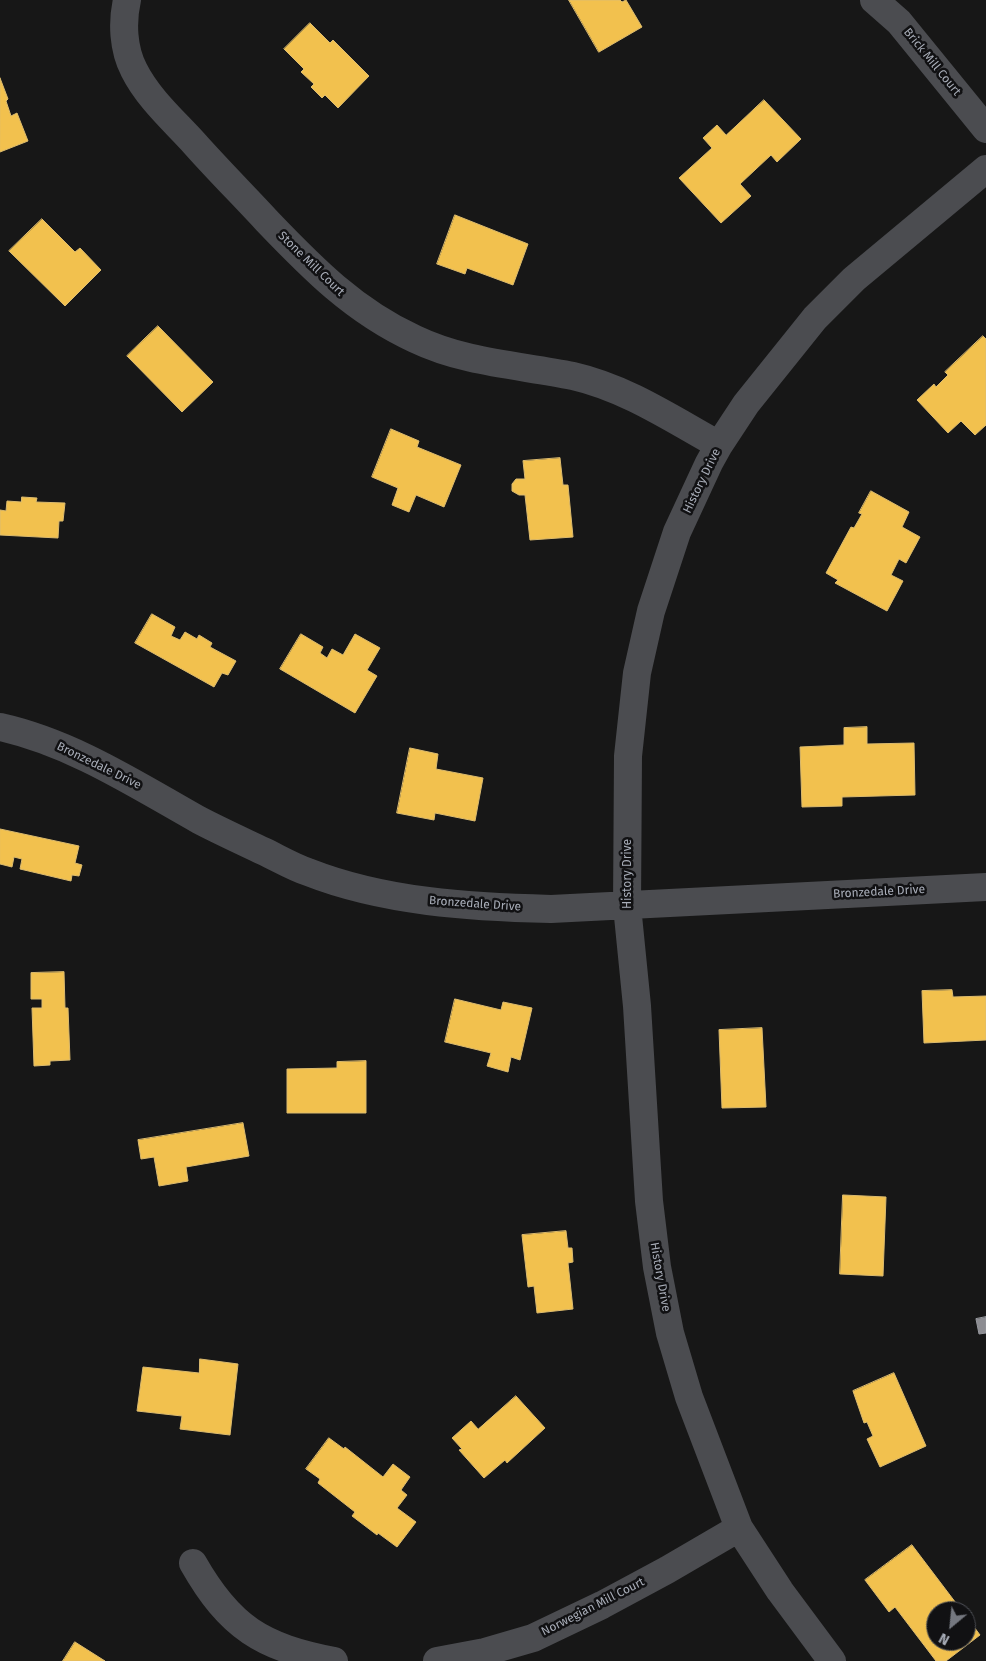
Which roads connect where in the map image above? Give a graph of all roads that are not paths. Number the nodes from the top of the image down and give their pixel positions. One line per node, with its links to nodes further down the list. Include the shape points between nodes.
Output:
1 (127, 0): 5 (street, Stone Mill Court, via 125,42 133,69 147,91 208,160 345,297 415,340 494,364 573,376 610,387)
2 (874, 0): 3 (street, Brick Mill Court, via 899,22)
3 (986, 129)
4 (986, 169): 5 (street, History Drive, via 854,279 815,318 746,404)
5 (719, 445): 8 (street, History Drive, via 677,532 651,611 638,673 628,756)
6 (0, 727): 8 (street, Bronzedale Drive, via 64,747 116,772 201,821 308,872 367,890 428,901 506,908)
7 (986, 887): 8 (street, Bronzedale Drive)
8 (627, 906): 9 (street, History Drive, via 637,1006 649,1201 657,1267 670,1333 689,1397)
9 (739, 1528): 12 (street, Norwegian Mill Court, via 602,1605 533,1638); 13 (street, History Drive, via 780,1591)
10 (193, 1563): 11 (street, via 229,1615 255,1635 284,1649)
11 (334, 1661)
12 (437, 1661)
13 (832, 1661)

